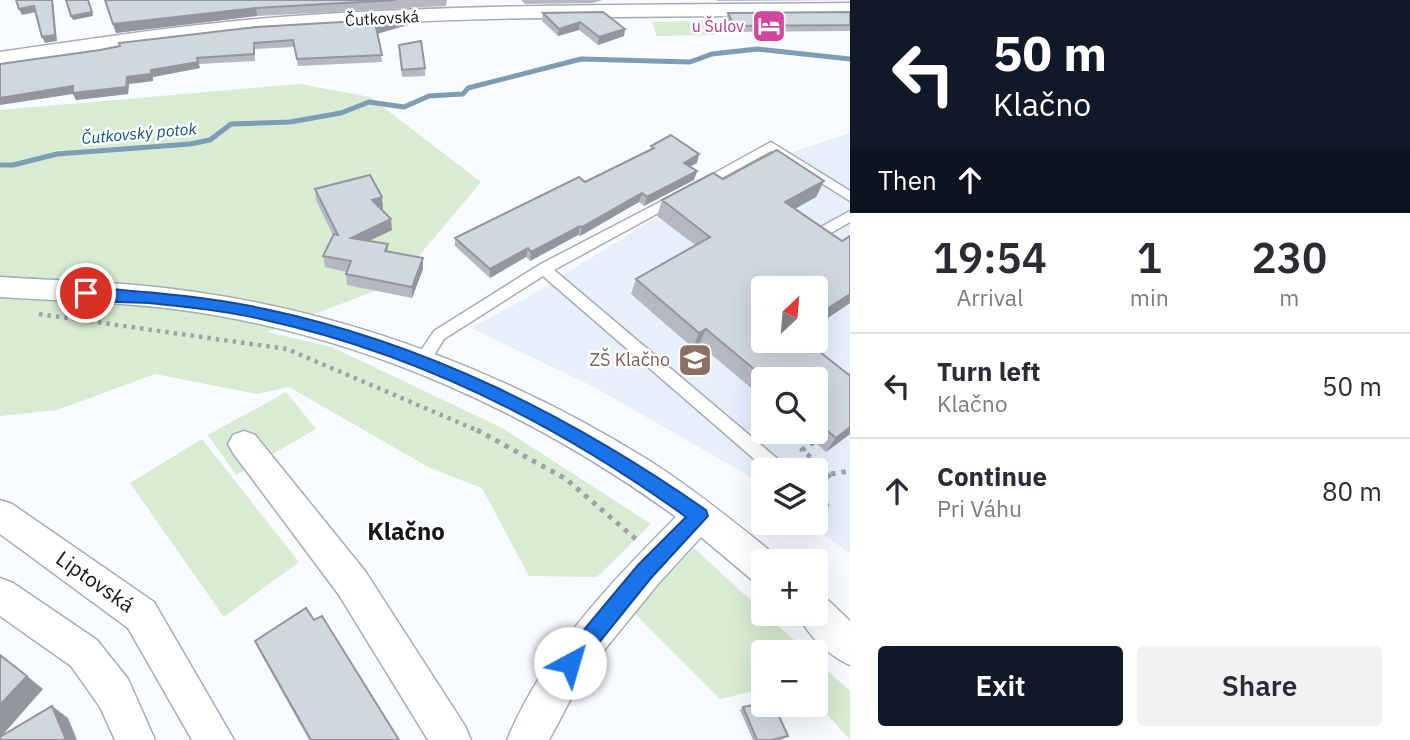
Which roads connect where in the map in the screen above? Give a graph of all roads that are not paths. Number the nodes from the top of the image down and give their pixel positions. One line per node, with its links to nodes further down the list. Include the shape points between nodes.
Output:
1 (850, 9): 2 (street, Čutkovská, via 592,9 317,21 215,29)
2 (0, 58)
3 (850, 197): 6 (lane, via 771,146)
4 (850, 216): 5 (lane)
5 (817, 235)
6 (544, 269): 8 (lane, via 439,335); 10 (lane)
7 (0, 287): 8 (street, via 220,306 326,330)
8 (422, 361): 12 (street, via 557,424 632,468)
9 (244, 444): 19 (street, via 352,583)
10 (765, 458)
11 (0, 515): 18 (street, Liptovská, via 141,615)
12 (699, 516): 13 (street); 20 (street, via 570,663)
13 (751, 557)
14 (0, 594): 17 (street, via 84,653 114,693)
15 (828, 625): 16 (street)
16 (850, 646)
17 (135, 740)
18 (214, 740)
19 (451, 740)
20 (527, 740)

